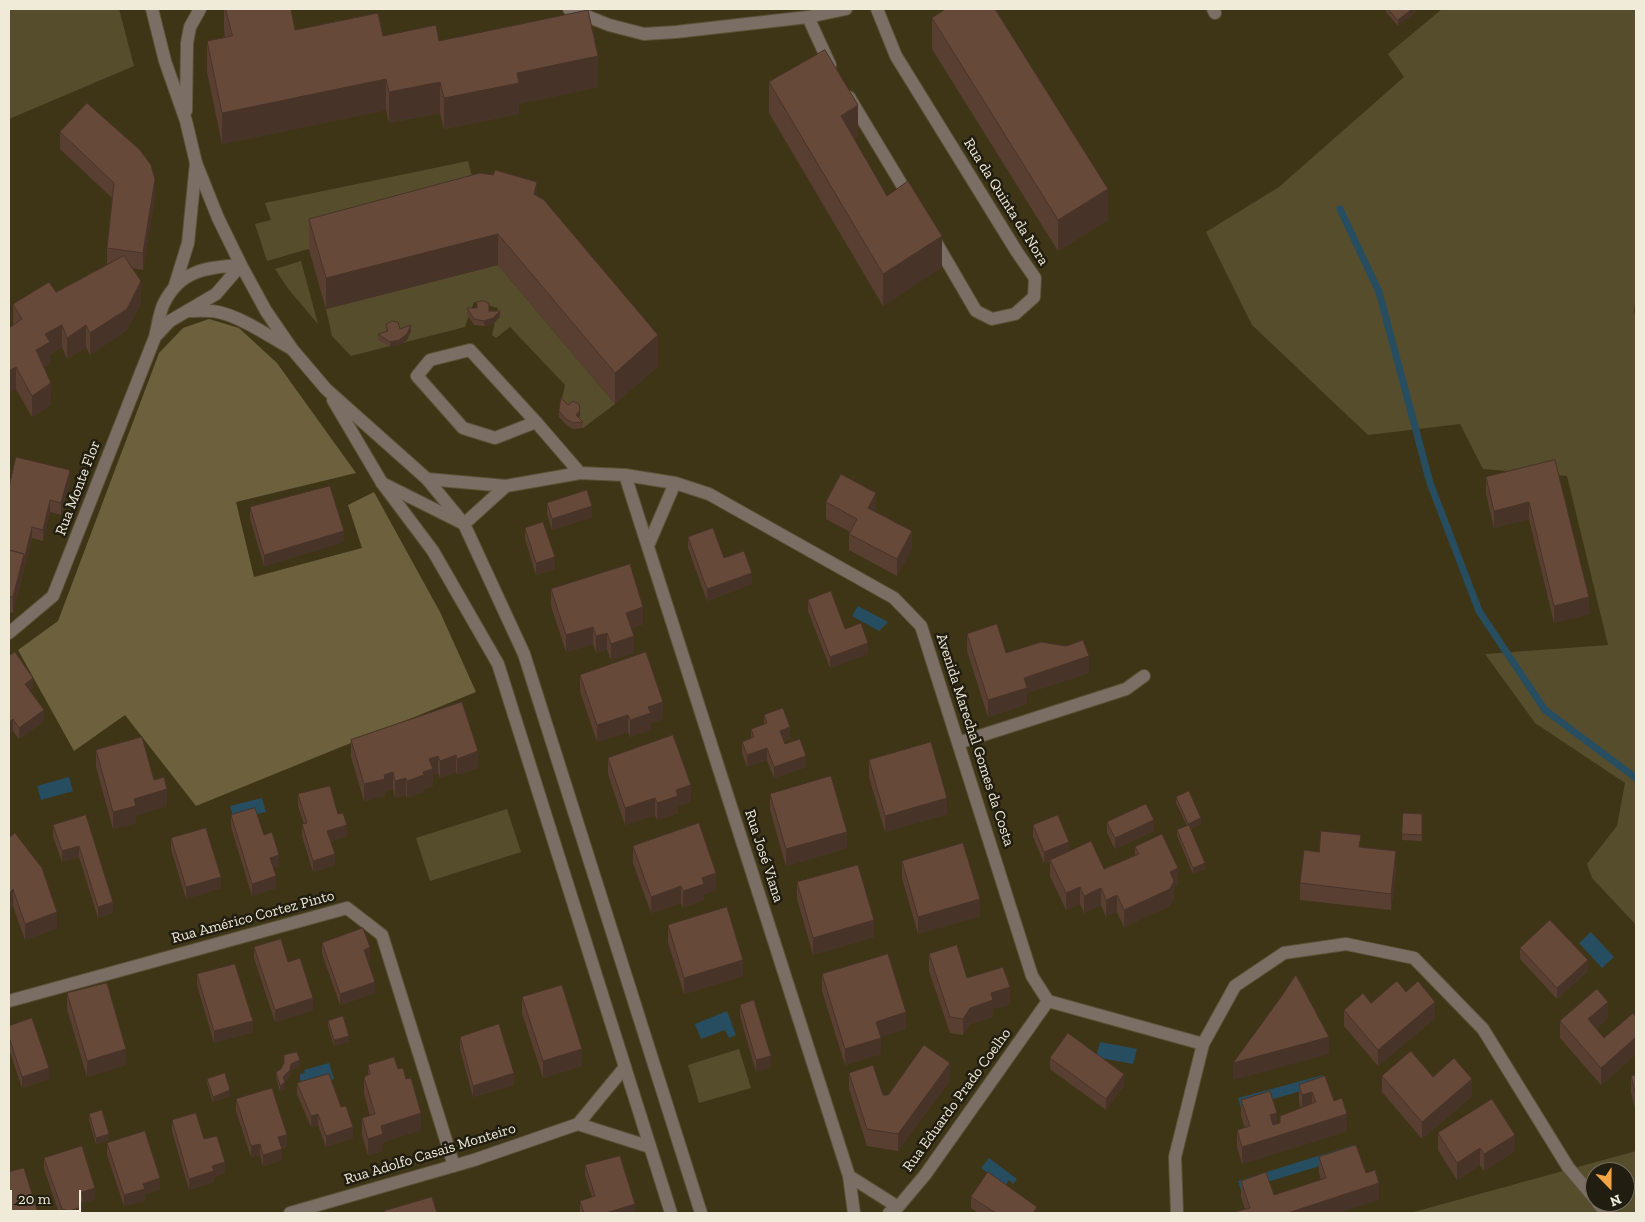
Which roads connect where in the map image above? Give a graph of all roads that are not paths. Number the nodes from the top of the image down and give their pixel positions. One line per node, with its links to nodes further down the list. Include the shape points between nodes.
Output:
1 (152, 9): 9 (street, via 165,61)
2 (200, 9): 9 (street, via 190,27 187,43)
3 (569, 9): 6 (street, via 609,25 644,34)
4 (846, 9): 6 (street)
5 (877, 9): 12 (street, Rua da Quinta da Nora, via 896,56 1036,278 1034,297 1015,314 992,319 976,311)
6 (808, 18): 7 (street)
7 (835, 73)
8 (844, 90): 11 (street)
9 (186, 121): 10 (street)
10 (196, 162): 13 (street); 14 (street, Rua Monte Flor, via 188,243)
11 (919, 215)
12 (929, 232)
13 (241, 265): 14 (street, via 198,271); 15 (street, via 216,294); 17 (street, via 266,311)
14 (173, 289): 16 (street, Rua Monte Flor, via 164,304)
15 (187, 311): 16 (street, via 170,321); 17 (street, via 220,313)
16 (155, 337): 28 (street, Rua Monte Flor, via 54,596)
17 (292, 349): 18 (street)
18 (326, 389): 22 (street); 24 (street)
19 (536, 422): 19 (street, via 470,350 430,360 417,376 463,428 495,438); 20 (street)
20 (580, 473): 21 (street, Avenida Marechal Gomes da Costa); 25 (street, Avenida Marechal Gomes da Costa)
21 (625, 475): 23 (street, Avenida Marechal Gomes da Costa); 27 (street, Rua José Viana)
22 (427, 479): 25 (street, Avenida Marechal Gomes da Costa); 26 (street)
23 (676, 482): 27 (street); 30 (street, Avenida Marechal Gomes da Costa, via 709,494 894,598 921,626)
24 (382, 483): 26 (street); 34 (street, via 433,551 498,664)
25 (506, 486): 26 (street)
26 (464, 524): 43 (street, via 524,654)
27 (648, 546): 38 (street, Rua José Viana)
28 (9, 633)
29 (1144, 676): 30 (street, via 1126,689)
30 (958, 743): 32 (street, Avenida Marechal Gomes da Costa, via 1032,976)
31 (9, 1001): 37 (street, Rua Américo Cortez Pinto, via 347,908 382,934)
32 (1048, 1001): 33 (street); 40 (street, Rua Eduardo Prado Coelho, via 925,1175)
33 (1204, 1044): 39 (street, via 1235,986 1284,953 1346,944 1414,958 1483,1029 1568,1167); 45 (street, via 1175,1157)
34 (625, 1067): 35 (street); 36 (street)
35 (578, 1124): 36 (street); 37 (street, Rua Adolfo Casais Monteiro)
36 (650, 1148): 42 (street)
37 (454, 1166): 41 (street, Rua Adolfo Casais Monteiro)
38 (849, 1176): 40 (street); 44 (street, Rua José Viana)
39 (1585, 1188)
40 (893, 1210)
41 (290, 1213)
42 (671, 1213)
43 (701, 1213)
44 (854, 1213)
45 (1177, 1213)

